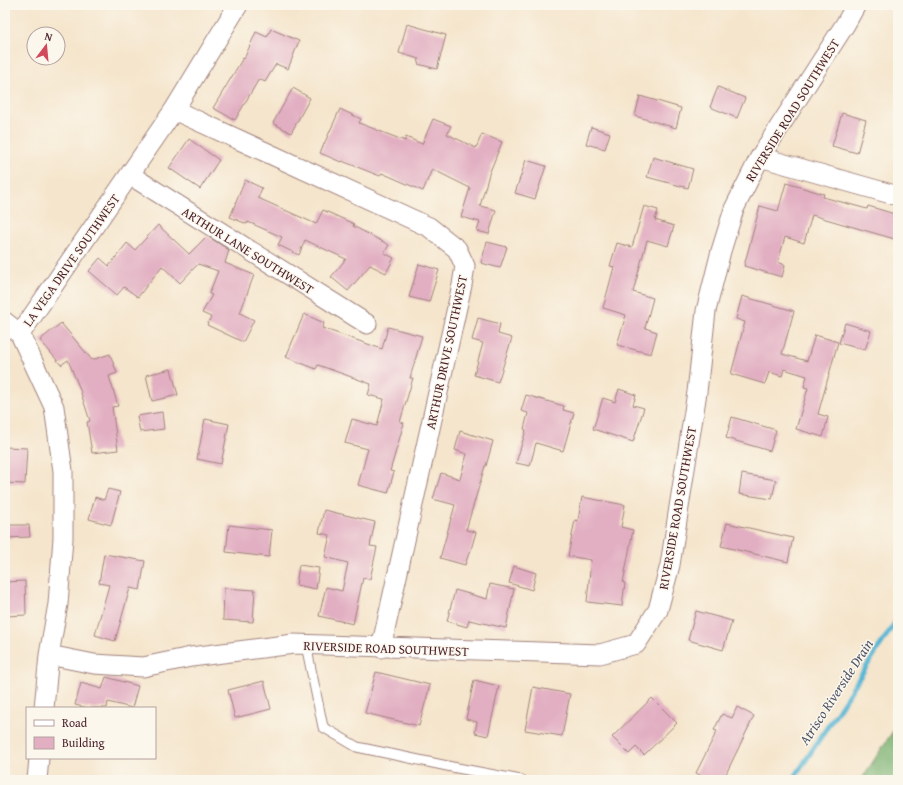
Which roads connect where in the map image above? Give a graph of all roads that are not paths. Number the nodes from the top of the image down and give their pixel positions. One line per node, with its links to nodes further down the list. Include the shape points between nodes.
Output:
1 (238, 5): 3 (street, LA VEGA DRIVE SOUTHWEST)
2 (856, 5): 4 (street, RIVERSIDE ROAD SOUTHWEST)
3 (174, 110): 5 (street, LA VEGA DRIVE SOUTHWEST); 11 (street, ARTHUR DRIVE SOUTHWEST, via 429,227 457,249 465,266)
4 (760, 157): 6 (street); 11 (street, RIVERSIDE ROAD SOUTHWEST, via 734,209 721,251 706,311 670,565 658,610 636,644 600,654)
5 (130, 175): 8 (street, ARTHUR LANE SOUTHWEST); 9 (street, LA VEGA DRIVE SOUTHWEST)
6 (898, 196)
7 (5, 322): 9 (street)
8 (367, 324)
9 (20, 334): 12 (street, LA VEGA DRIVE SOUTHWEST, via 54,408 63,471 63,538 58,604)
10 (306, 645): 11 (street, RIVERSIDE ROAD SOUTHWEST); 12 (street, RIVERSIDE ROAD SOUTHWEST, via 294,644 191,657 144,667 94,664); 16 (lane, via 323,727 357,747)
11 (381, 648)
12 (49, 656): 13 (street, LA VEGA DRIVE SOUTHWEST)
13 (44, 707)
14 (39, 759): 15 (street)
15 (37, 780)
16 (521, 780)

